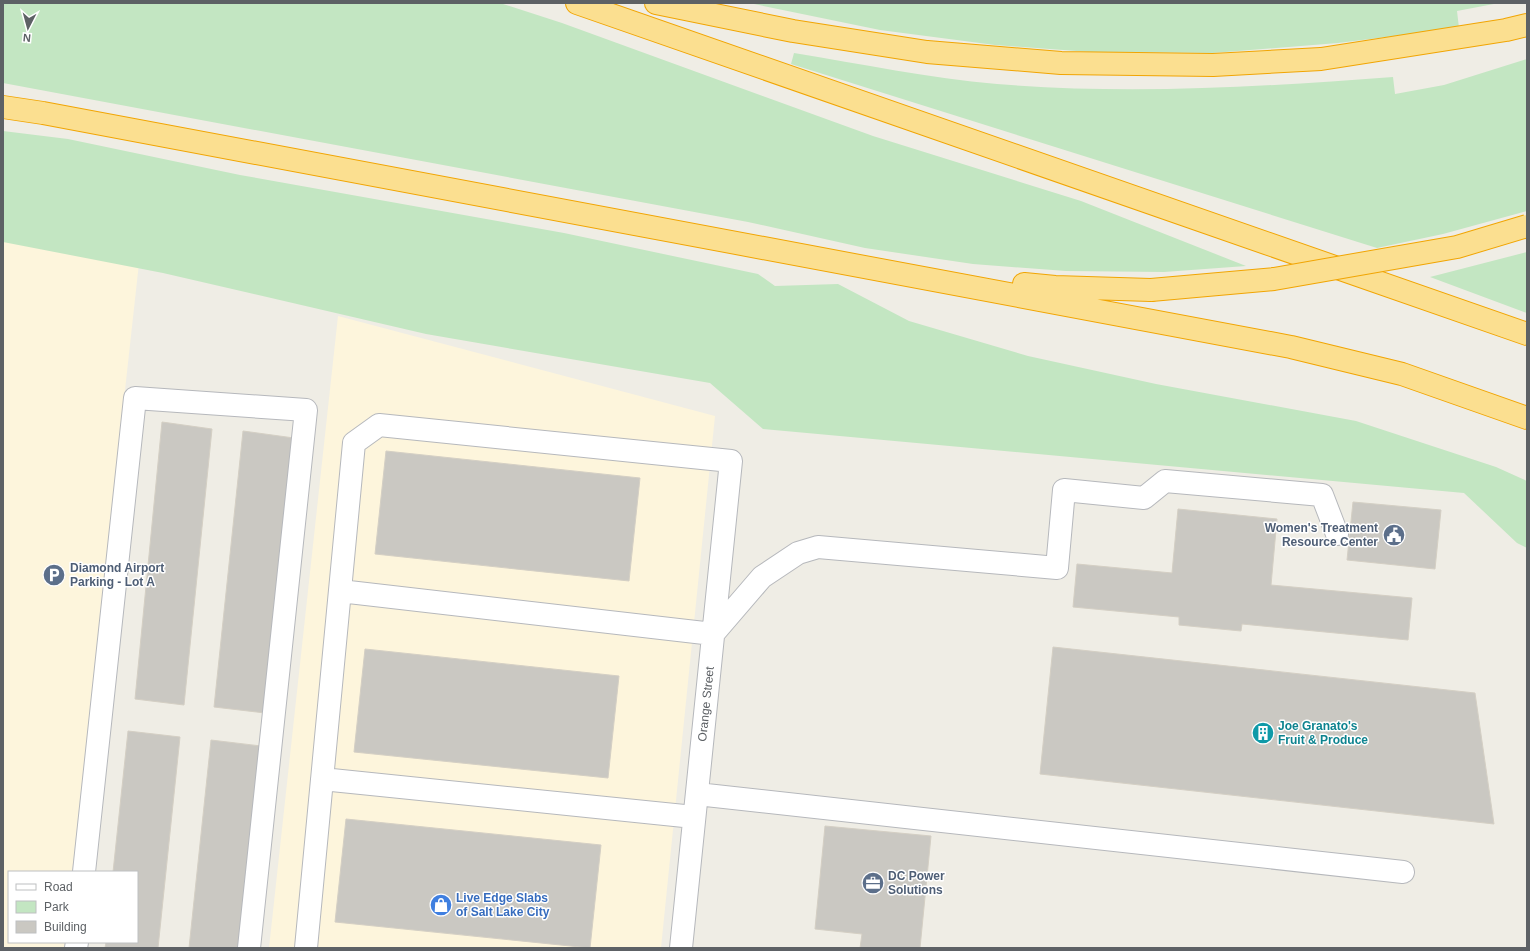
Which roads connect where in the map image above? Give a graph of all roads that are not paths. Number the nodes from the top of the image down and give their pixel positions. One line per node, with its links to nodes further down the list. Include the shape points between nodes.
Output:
1 (577, 3): 7 (highway)
2 (656, 3): 3 (highway, via 794,31 927,52 1061,63 1212,65 1321,59)
3 (1527, 25)
4 (3, 108): 6 (highway, via 43,112)
5 (1527, 226): 6 (highway, bridge, via 1457,247 1274,279 1150,290 1055,287)
6 (860, 265): 8 (highway, via 1291,347 1402,374)
7 (1527, 334)
8 (1527, 418)
9 (1337, 534): 11 (street, via 1322,495 1165,480 1144,498 1064,490 1057,568 818,547 798,553 762,578)
10 (340, 591): 11 (street); 11 (street, Orange Street, via 354,442 379,425 730,461); 12 (street)
11 (713, 634): 13 (street, Orange Street)
12 (322, 779): 14 (street); 18 (street)
13 (697, 794): 14 (street, Orange Street); 16 (street)
14 (694, 817): 19 (street, Orange Street)
15 (84, 871): 17 (street, via 135,398 306,410)
16 (1403, 872)
17 (249, 948)
18 (306, 948)
19 (681, 948)

